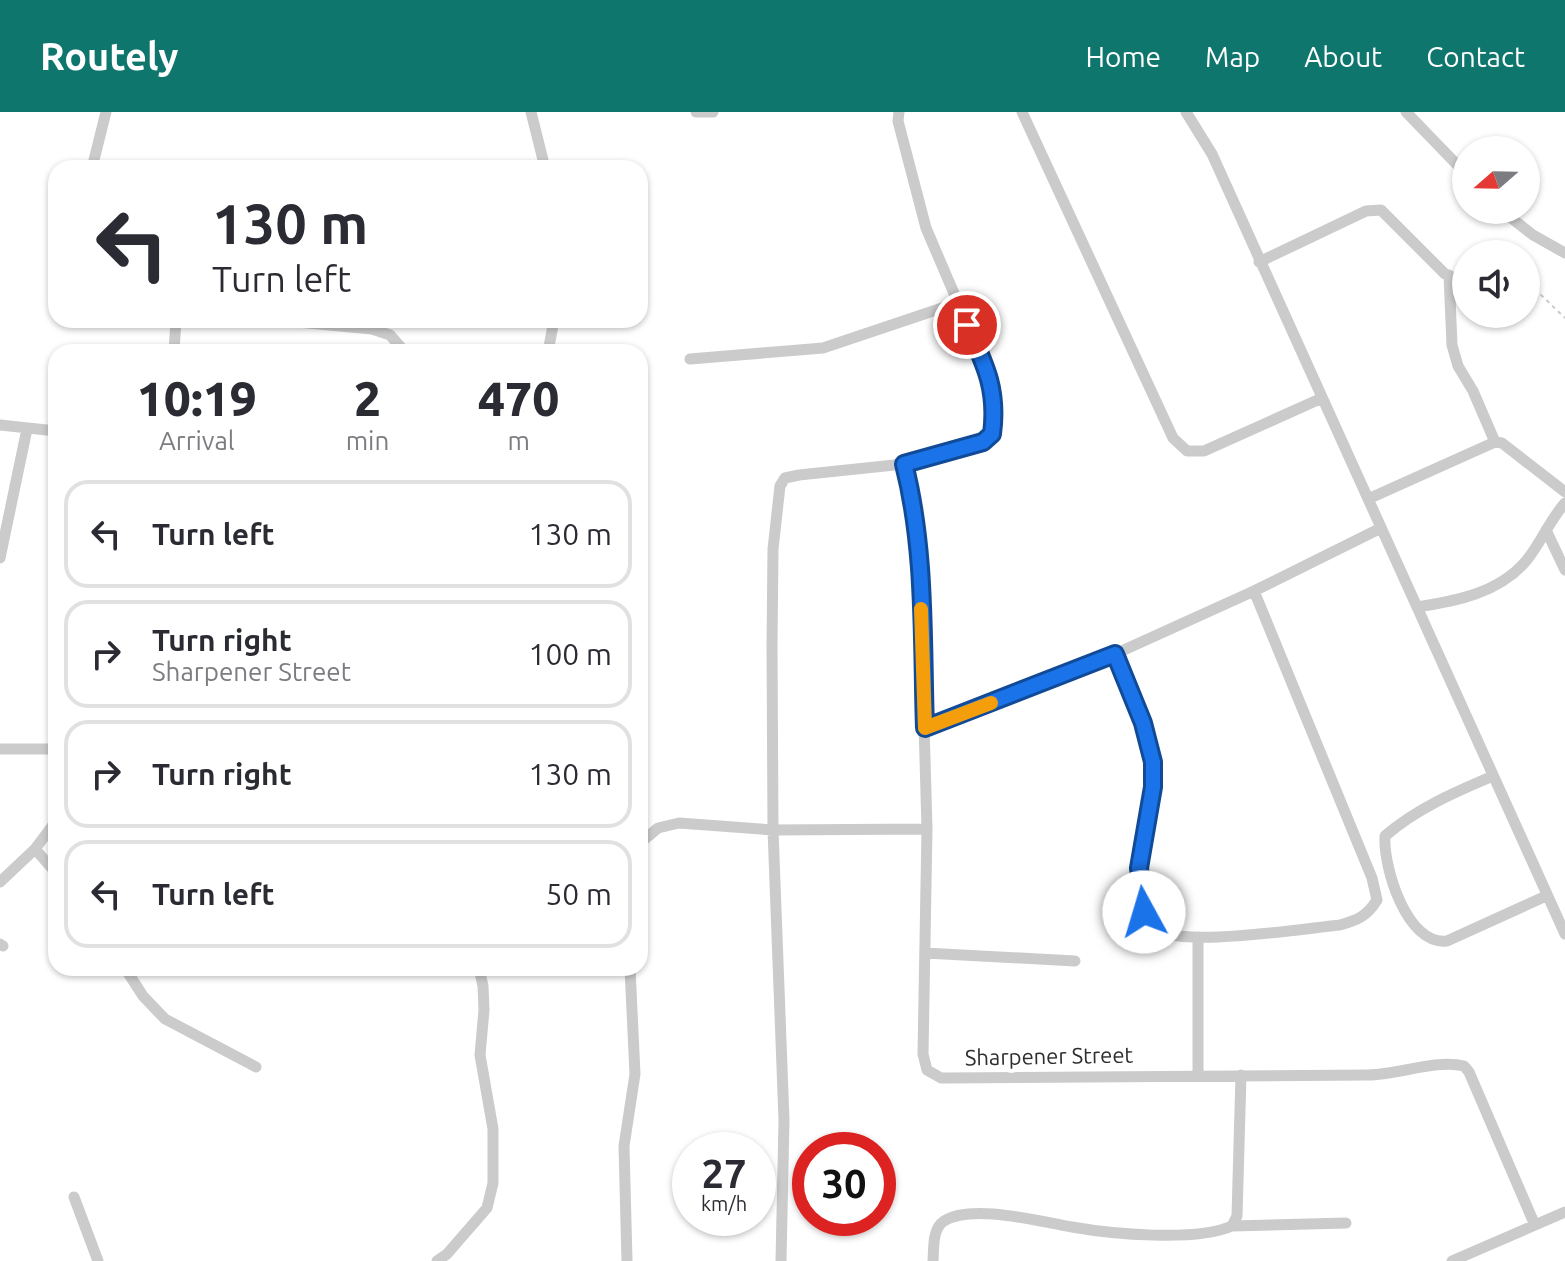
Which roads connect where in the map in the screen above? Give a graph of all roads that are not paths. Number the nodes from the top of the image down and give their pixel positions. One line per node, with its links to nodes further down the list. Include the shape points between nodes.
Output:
1 (106, 112): 9 (street)
2 (531, 112): 10 (street)
3 (696, 112): 4 (street)
4 (713, 112)
5 (899, 112): 15 (street, via 926,228)
6 (1022, 112): 19 (street, via 1173,438 1187,451 1204,451)
7 (1186, 112): 14 (street, via 1212,154)
8 (1406, 112): 11 (street)
9 (94, 160)
10 (543, 160)
11 (1452, 160)
12 (1519, 224): 13 (street)
13 (1565, 253)
14 (1259, 262): 19 (street); 23 (street, via 1366,211 1381,210 1449,275 1452,345)
15 (957, 303): 18 (street, via 823,348); 24 (street, via 994,393 992,434 983,442)
16 (361, 328): 17 (street, via 390,335)
17 (398, 344)
18 (690, 359)
19 (1322, 398): 26 (street)
20 (0, 425): 21 (street)
21 (27, 429): 22 (street); 30 (street)
22 (48, 430)
23 (1495, 442): 25 (street); 26 (street)
24 (904, 464): 35 (street, Sharpener Street, via 919,547); 40 (street, via 799,475 785,478 780,486 773,549)
25 (1565, 492)
26 (1368, 499): 28 (street)
27 (1565, 503): 29 (street)
28 (1381, 528): 32 (street); 33 (street)
29 (1546, 530): 31 (street); 33 (street, via 1525,562 1494,586 1462,600)
30 (0, 558)
31 (1565, 570)
32 (1254, 591): 34 (street); 48 (street, via 1377,900 1360,920 1340,925)
33 (1417, 607): 38 (street)
34 (1115, 654): 35 (street); 48 (street, via 1153,762 1139,868 1144,912 1150,927 1165,935)
35 (925, 728): 39 (street, Sharpener Street)
36 (0, 749): 37 (street)
37 (48, 749)
38 (1493, 776): 46 (street); 46 (street, via 1402,821 1385,836 1387,868 1404,912 1437,943)
39 (927, 829): 40 (street); 49 (street, Sharpener Street)
40 (773, 830): 42 (street, via 679,823); 65 (street, via 784,1120)
41 (48, 832): 43 (street)
42 (648, 836)
43 (35, 849): 44 (street); 45 (street)
44 (48, 864)
45 (0, 882)
46 (1546, 896): 47 (street)
47 (1565, 934)
48 (1198, 939): 55 (street)
49 (925, 953): 50 (street); 55 (street, Sharpener Street, via 923,1054 927,1070 941,1078)
50 (1075, 961)
51 (130, 976): 54 (street, via 165,1019)
52 (481, 976): 63 (street, via 480,1055 493,1129 493,1183 487,1208)
53 (630, 976): 64 (street, via 635,1074 624,1146)
54 (256, 1067)
55 (1198, 1074): 56 (street, Sharpener Street)
56 (1241, 1075): 60 (street, Sharpener Street, via 1385,1075 1464,1066); 61 (street, via 1237,1216)
57 (74, 1197): 62 (street)
58 (1565, 1212): 60 (street)
59 (1346, 1223): 61 (street)
60 (1534, 1223): 67 (street)
61 (1232, 1226): 66 (street, via 1161,1235 1003,1216 957,1216 940,1224)
62 (98, 1261)
63 (437, 1261)
64 (627, 1261)
65 (781, 1261)
66 (933, 1261)
67 (1452, 1261)

